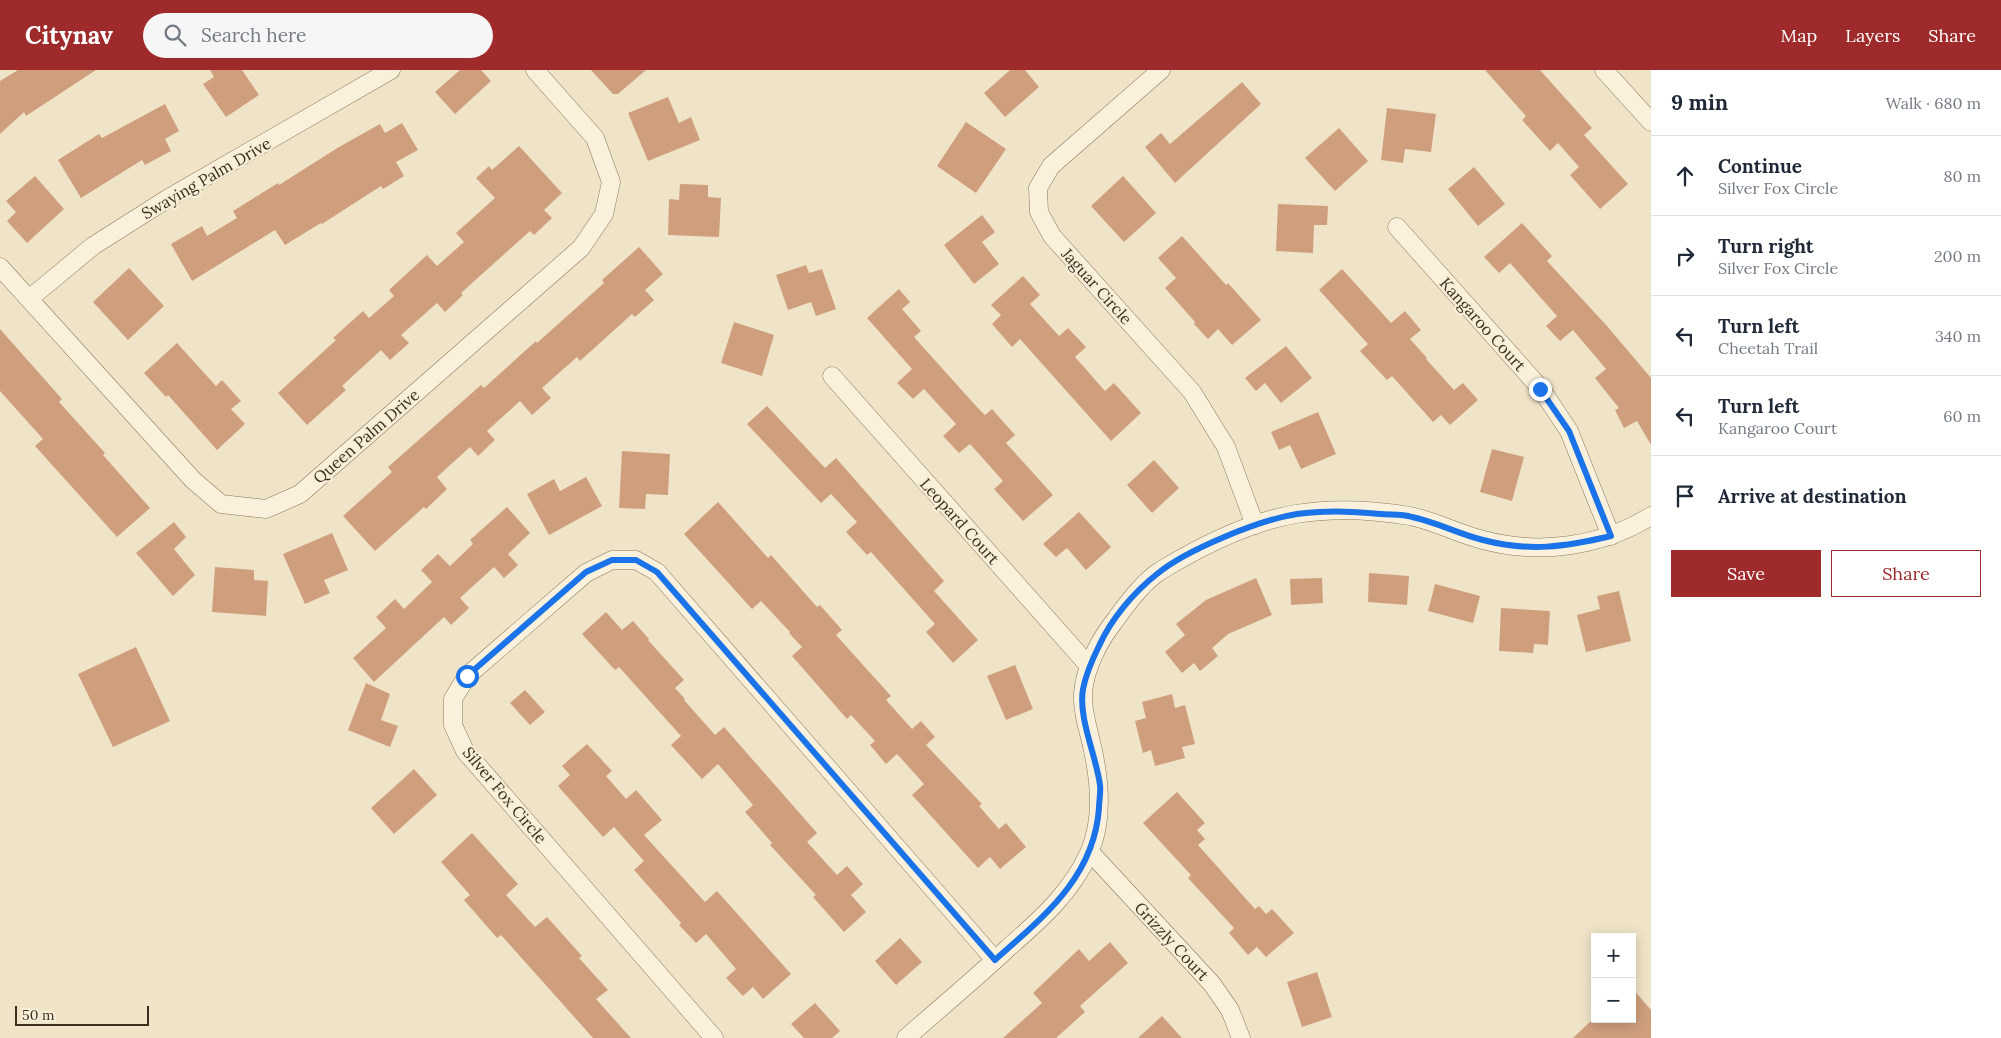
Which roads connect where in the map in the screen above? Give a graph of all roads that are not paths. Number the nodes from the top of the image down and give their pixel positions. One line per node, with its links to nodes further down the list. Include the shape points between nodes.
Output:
1 (391, 70): 8 (street, Swaying Palm Drive, via 93,246)
2 (535, 70): 8 (street, Queen Palm Drive, via 595,138 611,182 604,214 581,248 300,494 266,510 221,504 193,480)
3 (1161, 70): 11 (street, Jaguar Circle, via 1051,166 1038,188 1039,212 1052,236 1192,392 1226,447)
4 (1604, 70): 5 (street)
5 (1651, 122)
6 (1397, 227): 12 (street, Kangaroo Court, via 1540,389 1569,431)
7 (0, 267): 8 (street, Queen Palm Drive)
8 (29, 299)
9 (832, 376): 13 (street, Leopard Court)
10 (1651, 516): 12 (street)
11 (1255, 525): 12 (street, via 1296,514 1350,511 1412,517 1483,540 1525,548 1571,546); 13 (street, via 1203,546 1157,573 1127,603 1104,634)
12 (1611, 536)
13 (1089, 666): 14 (street, via 1083,691 1084,714 1100,787 1098,824)
14 (1090, 852): 15 (street, via 1072,884 1049,911); 18 (street, Grizzly Court, via 1212,984 1230,1010)
15 (995, 960): 16 (street, Silver Fox Circle, via 657,572 636,560 612,560 586,572 467,676 453,699 453,725 465,751); 17 (street)
16 (714, 1038)
17 (906, 1038)
18 (1241, 1038)

